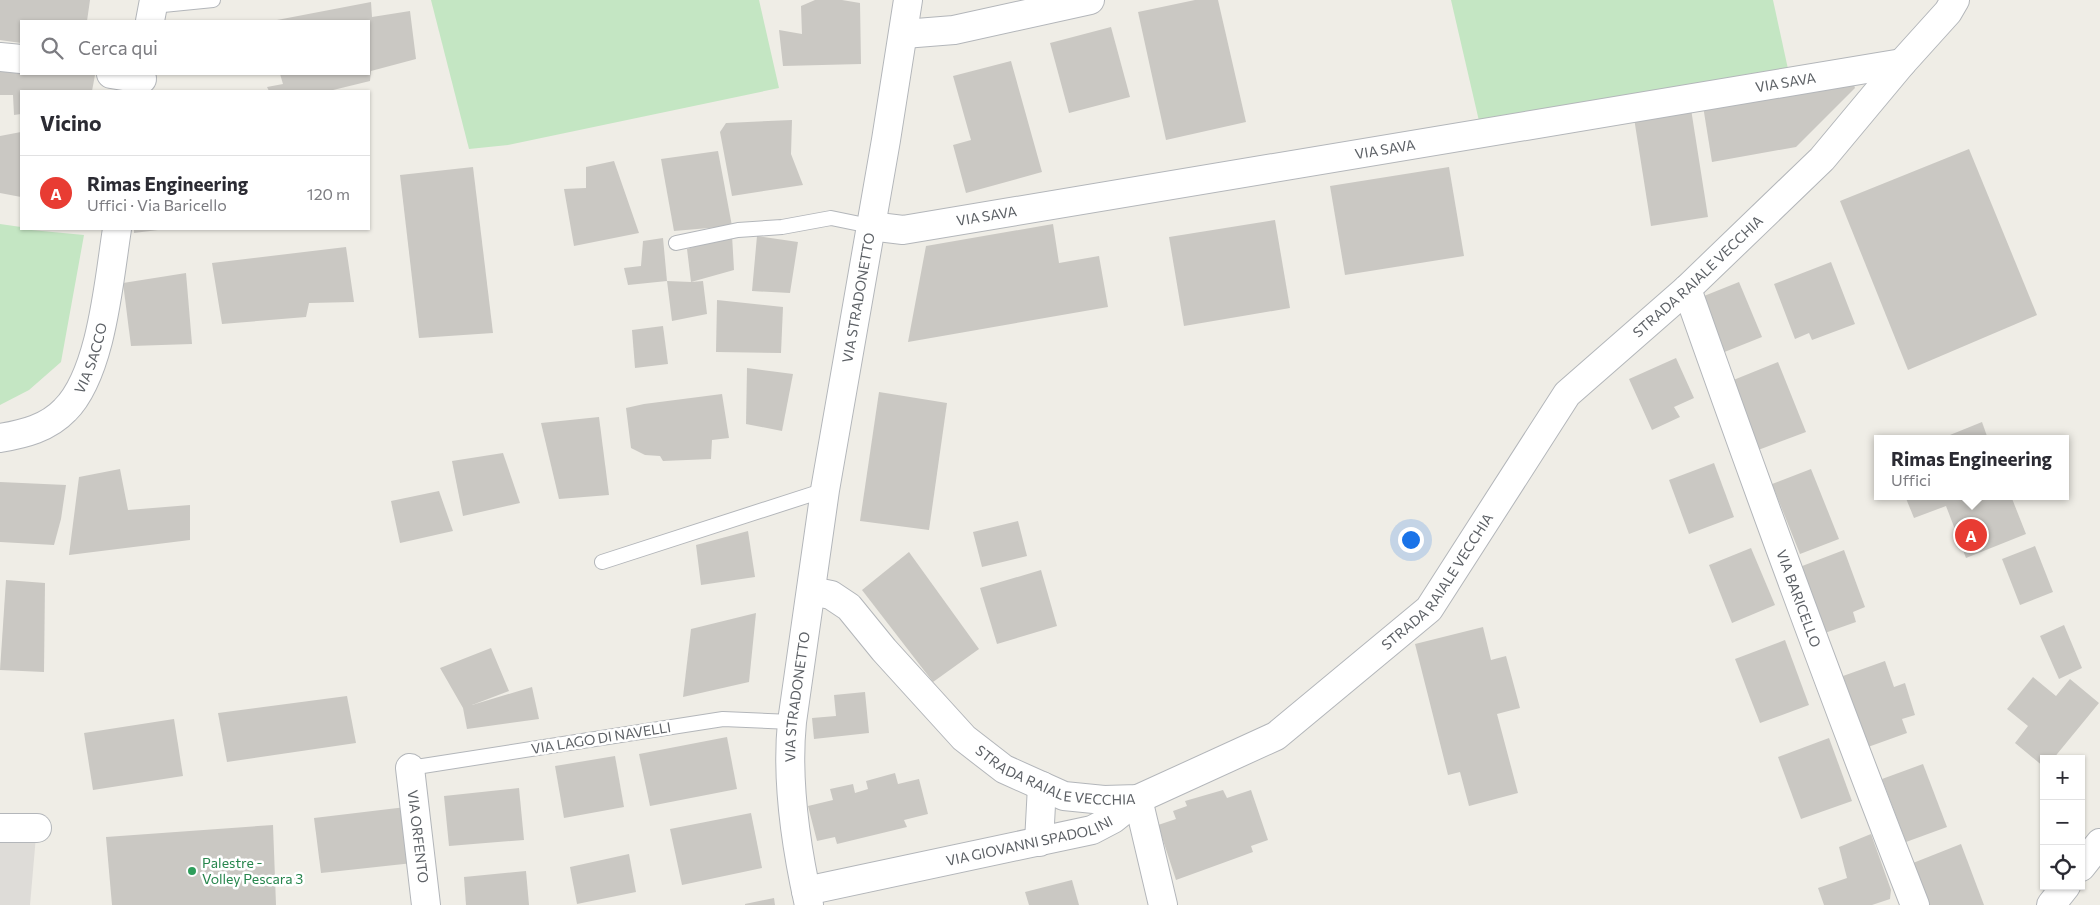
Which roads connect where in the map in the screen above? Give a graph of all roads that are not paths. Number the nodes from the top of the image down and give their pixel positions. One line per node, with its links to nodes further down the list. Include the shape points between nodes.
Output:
1 (213, 0): 5 (lane)
2 (908, 0): 6 (street, VIA STRADONETTO)
3 (1090, 0): 6 (street, via 954,30)
4 (1955, 0): 9 (street, STRADA RAIALE VECCHIA)
5 (152, 9)
6 (904, 34): 12 (street, VIA STRADONETTO)
7 (0, 58): 8 (street)
8 (20, 59)
9 (1902, 62): 12 (street, VIA SAVA, via 902,230); 15 (street, STRADA RAIALE VECCHIA, via 1822,159)
10 (115, 75): 11 (street)
11 (141, 81)
12 (870, 226): 14 (lane, VIA STRADONETTO, via 831,218 782,227 738,230); 17 (street, VIA STRADONETTO)
13 (117, 230): 16 (street, VIA SACCO, via 96,349 80,388 65,410 47,424)
14 (676, 243)
15 (1687, 290): 23 (street, STRADA RAIALE VECCHIA, via 1568,394 1429,609 1276,736); 33 (street, VIA BARICELLO, via 1849,738)
16 (0, 438)
17 (825, 490): 18 (lane); 19 (street, VIA STRADONETTO)
18 (602, 562)
19 (811, 590): 20 (street, VIA STRADONETTO); 22 (street, STRADA RAIALE VECCHIA, via 831,595 849,607 964,738 1004,769)
20 (792, 722): 21 (lane, VIA LAGO DI NAVELLI, via 723,719); 30 (street, VIA STRADONETTO, via 794,817)
21 (410, 768): 31 (street, VIA ORFENTO)
22 (1042, 786): 23 (street, STRADA RAIALE VECCHIA, via 1064,796); 26 (street)
23 (1138, 799): 26 (street, VIA GIOVANNI SPADOLINI, via 1092,830); 32 (street)
24 (0, 828): 25 (street)
25 (37, 828)
26 (1039, 842): 30 (street, VIA GIOVANNI SPADOLINI)
27 (2100, 843): 28 (street)
28 (2085, 862)
29 (2063, 890): 34 (street)
30 (807, 898)
31 (426, 905)
32 (1163, 905)
33 (1915, 905)
34 (2051, 905)

